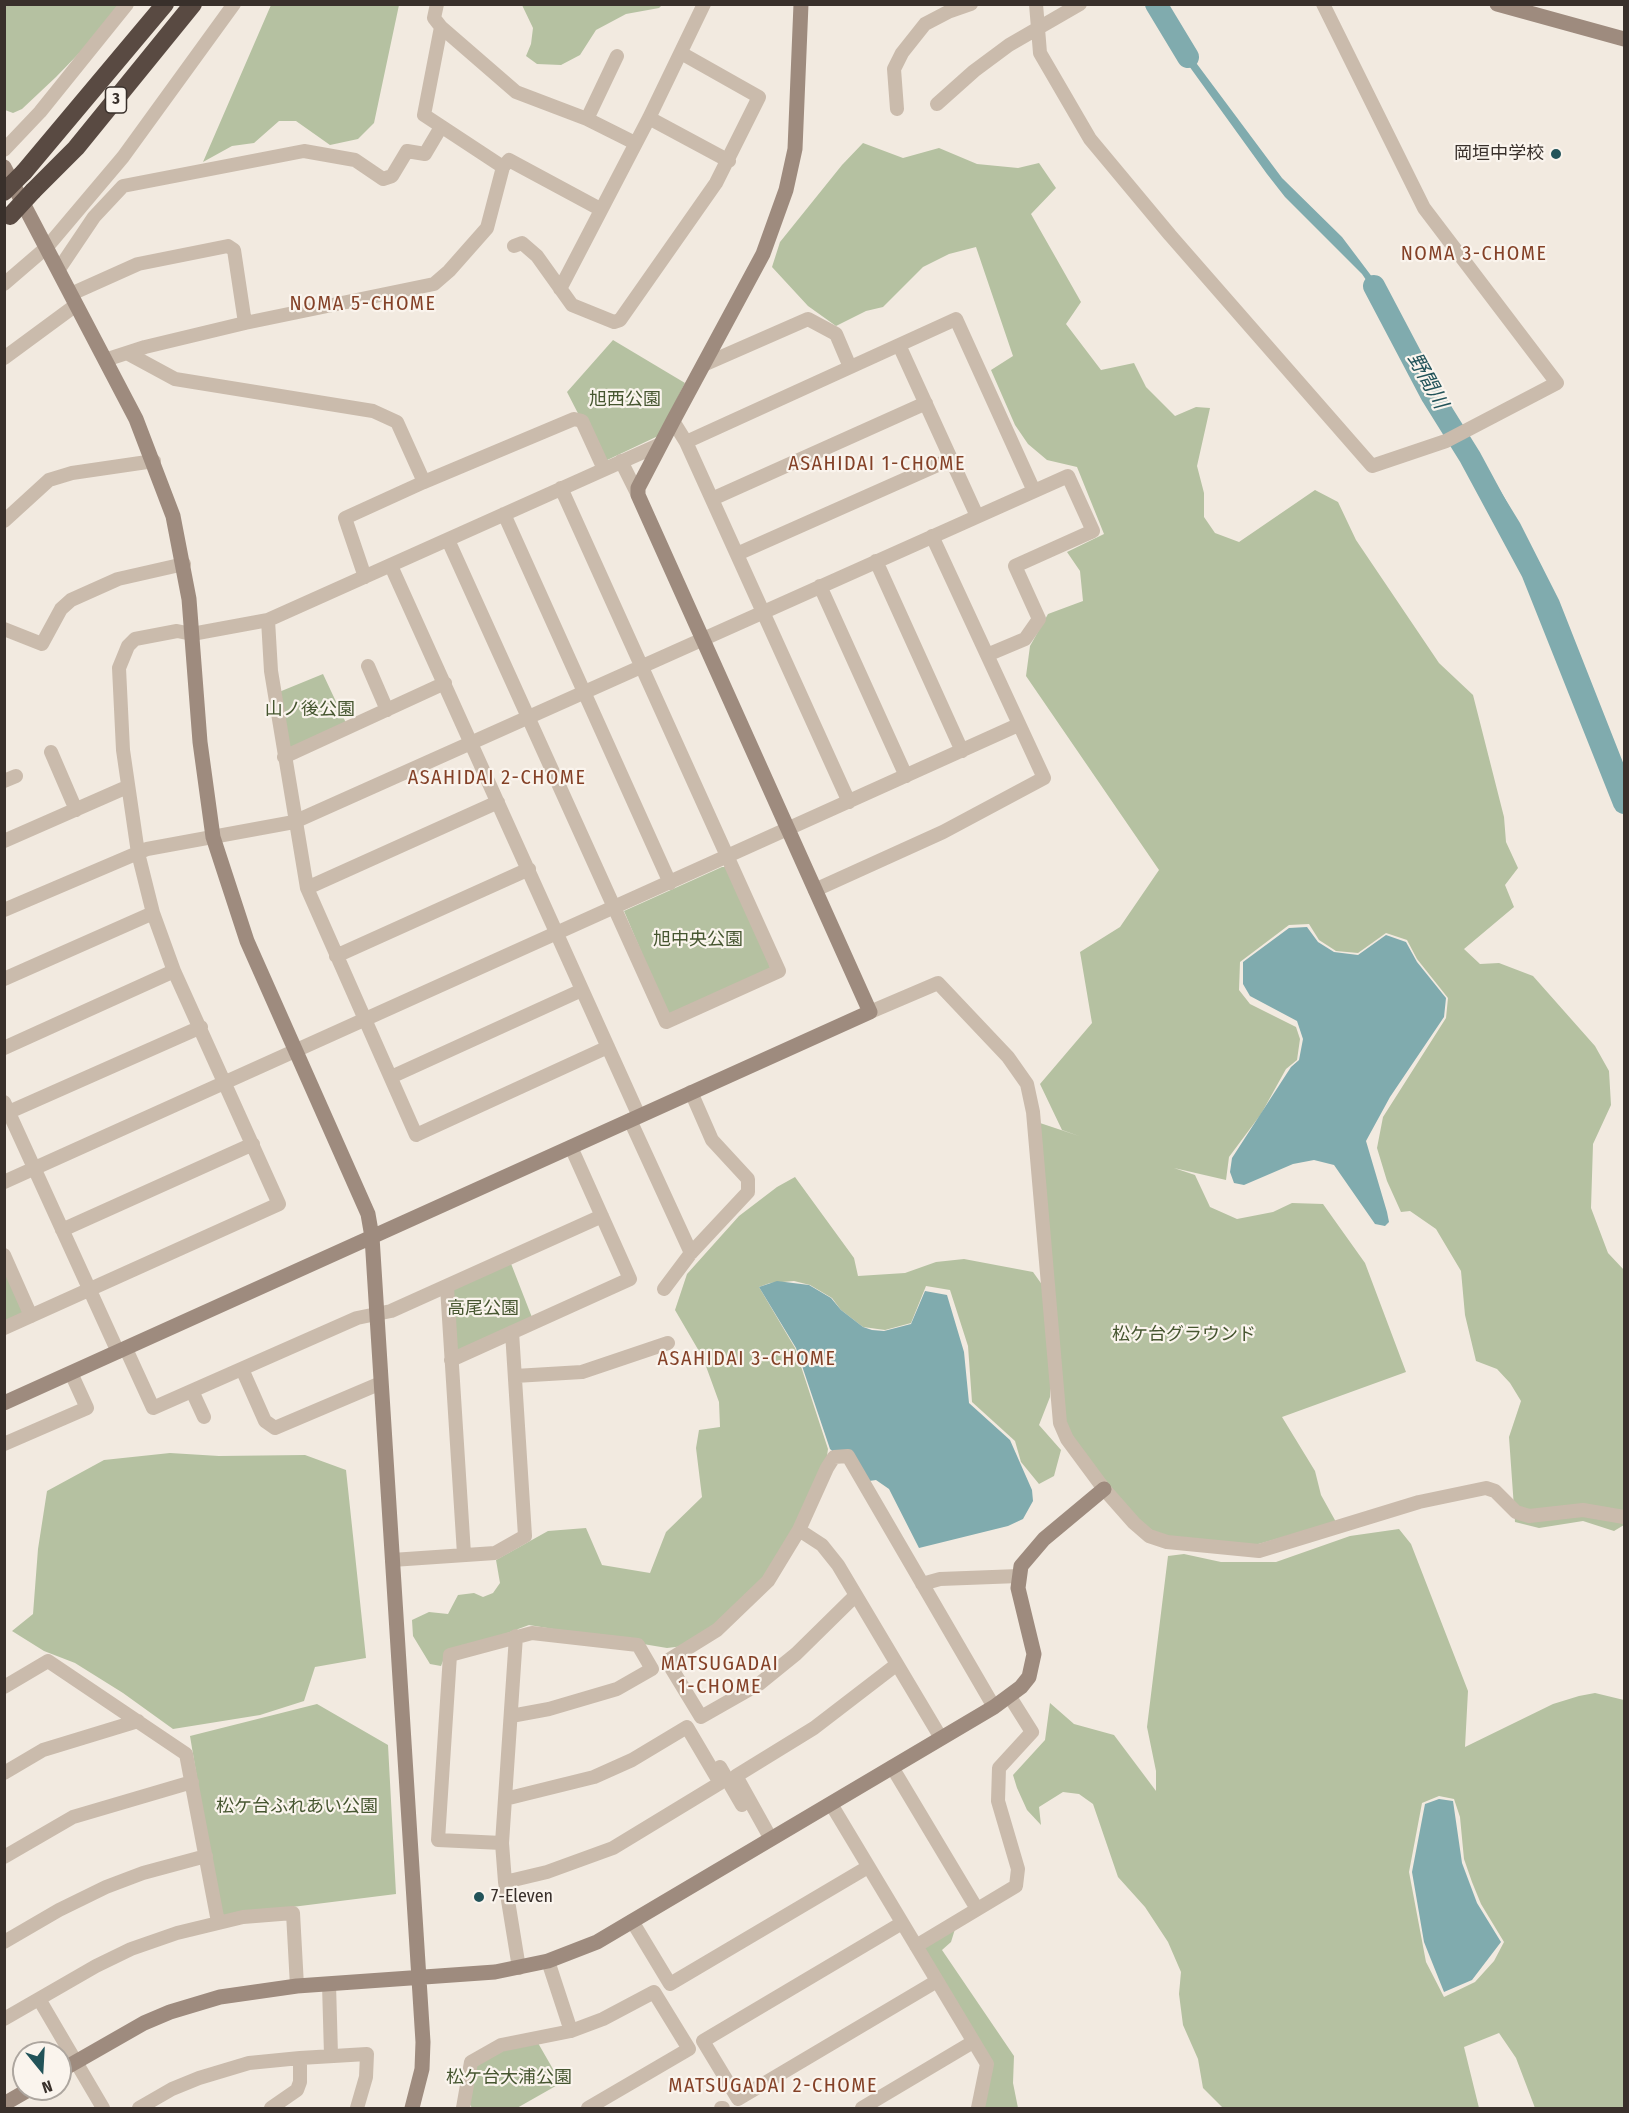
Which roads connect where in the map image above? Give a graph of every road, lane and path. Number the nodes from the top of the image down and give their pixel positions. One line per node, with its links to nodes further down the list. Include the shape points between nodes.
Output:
1 (127, 4): 24 (street, via 40,112)
2 (165, 4): 28 (highway, 3, bridge)
3 (193, 4): 30 (highway, 3, bridge, via 76,148)
4 (234, 4): 32 (street, via 123,156)
5 (437, 4): 13 (street, via 434,18)
6 (704, 4): 16 (street)
7 (801, 4): 42 (street, via 795,149 786,190 763,254)
8 (971, 4): 19 (street, via 925,24 902,53 894,69)
9 (1036, 4): 14 (street)
10 (1080, 4): 14 (street)
11 (1323, 4): 14 (street, via 1424,208 1557,383 1446,441 1372,466 1090,140 1046,69)
12 (1497, 4): 15 (street)
13 (441, 27): 21 (street, via 516,92); 22 (street, via 424,115)
14 (1037, 30): 18 (street, via 1009,45)
15 (1624, 39)
16 (681, 53): 20 (street); 25 (street, via 759,97)
17 (617, 56): 21 (street)
18 (937, 104)
19 (897, 109)
20 (649, 118): 23 (street); 25 (street)
21 (586, 119): 23 (street)
22 (441, 127): 27 (street); 33 (street, via 424,154 407,151 392,176 383,179 355,160 304,152 123,186 94,217)
23 (635, 143): 29 (street)
24 (4, 150)
25 (729, 161): 35 (street, via 621,321 614,322 572,304)
26 (4, 167): 32 (street)
27 (503, 167): 29 (street, via 509,160); 37 (street, via 487,228 434,284)
28 (4, 192)
29 (600, 209): 35 (street)
30 (7, 219)
31 (514, 246): 35 (street, via 522,243 537,256)
32 (47, 247): 33 (street); 34 (street)
33 (59, 269): 36 (street)
34 (4, 284)
35 (560, 288)
36 (74, 299): 37 (street, via 138,264 228,246 234,249); 40 (street); 41 (street)
37 (245, 323): 39 (street)
38 (899, 345): 43 (street); 44 (street); 54 (street, via 956,319)
39 (127, 353): 41 (street); 52 (street, via 175,378 373,411 397,422)
40 (4, 358)
41 (105, 360): 49 (street)
42 (703, 365): 43 (street, via 808,319 836,334); 45 (street)
43 (850, 367): 46 (street)
44 (926, 403): 48 (street); 56 (street)
45 (673, 421): 46 (street); 47 (street)
46 (686, 442): 56 (street)
47 (661, 444): 50 (street); 55 (street)
48 (951, 459): 58 (street); 62 (street)
49 (154, 460): 59 (street, via 49,480); 64 (street)
50 (621, 461): 51 (street); 55 (street)
51 (604, 469): 52 (street, via 582,421 574,419); 53 (street)
52 (424, 482): 66 (street, via 345,518)
53 (561, 488): 57 (street); 75 (street)
54 (1034, 491): 58 (street); 73 (street, via 1068,476 1093,531 1015,566 1039,620 1025,639)
55 (638, 495): 72 (street)
56 (712, 500): 62 (street)
57 (504, 514): 61 (street); 77 (street)
58 (977, 516): 60 (street)
59 (4, 521)
60 (932, 536): 63 (street); 73 (street)
61 (448, 540): 65 (street); 79 (street)
62 (737, 554): 68 (street)
63 (876, 561): 67 (street); 82 (street)
64 (184, 564): 70 (street, via 118,579 71,600 61,609 42,644); 71 (street)
65 (391, 566): 66 (street); 76 (street)
66 (364, 578): 69 (street)
67 (820, 586): 68 (street); 85 (street)
68 (763, 612): 72 (street); 88 (street)
69 (268, 620): 71 (street); 84 (street)
70 (4, 629)
71 (192, 634): 86 (street, via 177,631 135,639 128,646 119,668); 92 (street, via 200,742)
72 (702, 639): 75 (street); 91 (street)
73 (987, 655): 80 (street)
74 (368, 666): 78 (street)
75 (642, 667): 77 (street); 95 (street)
76 (445, 683): 78 (street); 81 (street)
77 (585, 692): 79 (street); 97 (street)
78 (387, 710): 84 (street)
79 (528, 718): 81 (street); 100 (street)
80 (1018, 725): 82 (street); 99 (street, via 1044,778 943,832)
81 (472, 743): 87 (street); 90 (street)
82 (962, 751): 85 (street)
83 (51, 752): 89 (street)
84 (284, 758): 90 (street)
85 (906, 776): 88 (street)
86 (127, 787): 89 (street); 94 (street)
87 (498, 802): 96 (street); 98 (street)
88 (849, 802): 91 (street)
89 (76, 810): 93 (street)
90 (294, 822): 92 (street); 98 (street)
91 (788, 830): 95 (street); 99 (street)
92 (213, 837): 94 (street); 113 (street, via 247,941)
93 (4, 841)
94 (138, 853): 101 (street); 102 (street)
95 (728, 857): 97 (street); 100 (street, via 779,971 666,1022)
96 (529, 869): 103 (street); 104 (street)
97 (670, 883): 100 (street)
98 (307, 888): 104 (street)
99 (815, 890): 108 (street)
100 (615, 908): 103 (street)
101 (4, 910)
102 (153, 913): 105 (street); 106 (street)
103 (558, 933): 107 (street); 109 (street)
104 (336, 956): 109 (street)
105 (174, 971): 110 (street); 112 (street)
106 (4, 979)
107 (582, 990): 111 (street); 114 (street)
108 (870, 1012): 116 (street); 146 (street, via 938,982 1008,1057 1027,1084 1033,1112 1060,1423 1067,1439)
109 (366, 1021): 113 (street); 114 (street)
110 (201, 1027): 115 (street); 117 (street)
111 (608, 1047): 114 (street, via 417,1135); 118 (street)
112 (4, 1048)
113 (296, 1052): 115 (street); 125 (street, via 368,1214)
114 (391, 1077)
115 (225, 1084): 119 (street); 121 (street)
116 (691, 1092): 118 (street); 126 (street, via 712,1140 748,1179 748,1192)
117 (7, 1107): 121 (street)
118 (634, 1118): 120 (street); 126 (street)
119 (253, 1144): 124 (street); 130 (street, via 279,1204)
120 (571, 1147): 123 (street); 125 (street)
121 (35, 1169): 122 (street); 124 (street)
122 (4, 1182)
123 (602, 1216): 128 (street); 134 (street, via 630,1279)
124 (62, 1230): 130 (street)
125 (372, 1236): 131 (street); 136 (street)
126 (691, 1253): 129 (street)
127 (4, 1255): 132 (street)
128 (447, 1287): 131 (street); 137 (street)
129 (664, 1289)
130 (89, 1290): 132 (street); 136 (street)
131 (376, 1314): 138 (street, via 357,1318); 141 (street)
132 (31, 1316): 133 (street)
133 (4, 1328)
134 (512, 1332): 137 (street); 140 (street)
135 (668, 1342): 140 (street, via 582,1372)
136 (122, 1350): 139 (street); 142 (street, via 153,1408)
137 (451, 1359): 149 (street)
138 (242, 1369): 141 (street, via 265,1421 275,1428); 142 (street)
139 (71, 1373): 143 (street); 145 (street, via 87,1408)
140 (515, 1376): 149 (street, via 525,1536 495,1553)
141 (381, 1383): 150 (street)
142 (192, 1391): 144 (street)
143 (4, 1403)
144 (204, 1417)
145 (4, 1444)
146 (1104, 1489): 147 (street, via 1140,1530 1158,1540 1248,1552 1269,1549 1419,1502 1486,1488 1495,1491 1516,1512 1529,1516 1583,1510); 151 (street, via 1029,1553)
147 (1624, 1517)
148 (799, 1530): 152 (street, via 834,1457 848,1456); 153 (street, via 822,1545); 153 (street, via 768,1581 741,1609 667,1661 701,1717 759,1684)
149 (464, 1554): 150 (street)
150 (392, 1560): 182 (street)
151 (1019, 1576): 152 (street, via 940,1579); 158 (street, via 1018,1588 1034,1654 1029,1677)
152 (922, 1584): 159 (street)
153 (855, 1596): 156 (street)
154 (516, 1636): 160 (street); 160 (street, via 532,1633 638,1645 652,1669 617,1689); 169 (street, via 450,1655 438,1840)
155 (658, 1660): 168 (street)
156 (896, 1665): 162 (street); 168 (street, via 814,1728 736,1776)
157 (4, 1687): 161 (street, via 48,1661)
158 (1010, 1697): 159 (street); 174 (street, via 1032,1731 999,1768 998,1801 1018,1869 1016,1886)
159 (994, 1707): 162 (street)
160 (512, 1716): 166 (street)
161 (138, 1721): 164 (street, via 43,1750); 165 (street, via 186,1754)
162 (941, 1738): 163 (street)
163 (892, 1767): 167 (street); 174 (street)
164 (4, 1773)
165 (192, 1782): 170 (street); 171 (street, via 73,1816)
166 (505, 1799): 169 (street); 173 (street, via 594,1777 632,1760 687,1727 720,1784 613,1848 547,1872)
167 (831, 1804): 168 (street); 172 (street)
168 (768, 1841): 176 (street)
169 (502, 1843): 173 (street)
170 (206, 1856): 175 (street); 178 (street, via 106,1887)
171 (4, 1857)
172 (868, 1867): 176 (street, via 669,1984); 177 (street)
173 (505, 1882): 181 (street)
174 (977, 1909): 179 (street)
175 (218, 1922): 185 (street, via 293,1913); 186 (street, via 131,1949)
176 (628, 1923): 180 (street, via 597,1942); 204 (street)
177 (902, 1923): 179 (street); 183 (street, via 703,2041 738,2099)
178 (4, 1942)
179 (916, 1946): 183 (street)
180 (548, 1961): 181 (street); 188 (street)
181 (519, 1968): 182 (street)
182 (419, 1978): 184 (street); 202 (street, via 422,2069)
183 (937, 1981): 190 (street)
184 (329, 1984): 185 (street); 191 (street)
185 (297, 1986): 193 (street, via 220,1997 170,2012)
186 (39, 1999): 187 (street); 189 (street)
187 (4, 2019)
188 (570, 2031): 196 (street, via 501,2045 471,2062); 203 (street, via 603,2019 654,1992 689,2049)
189 (57, 2041)
190 (973, 2042): 205 (street); 206 (street, via 987,2064)
191 (332, 2055): 192 (street); 201 (street, via 367,2054 366,2077)
192 (300, 2058): 199 (street, via 249,2063 199,2078); 200 (street, via 297,2090)
193 (72, 2064)
194 (72, 2071): 198 (street)
195 (72, 2073): 197 (street)
196 (466, 2106)
197 (94, 2109)
198 (103, 2109)
199 (139, 2109)
200 (271, 2109)
201 (357, 2109)
202 (412, 2109)
203 (588, 2109)
204 (734, 2109)
205 (862, 2109)
206 (978, 2109)

